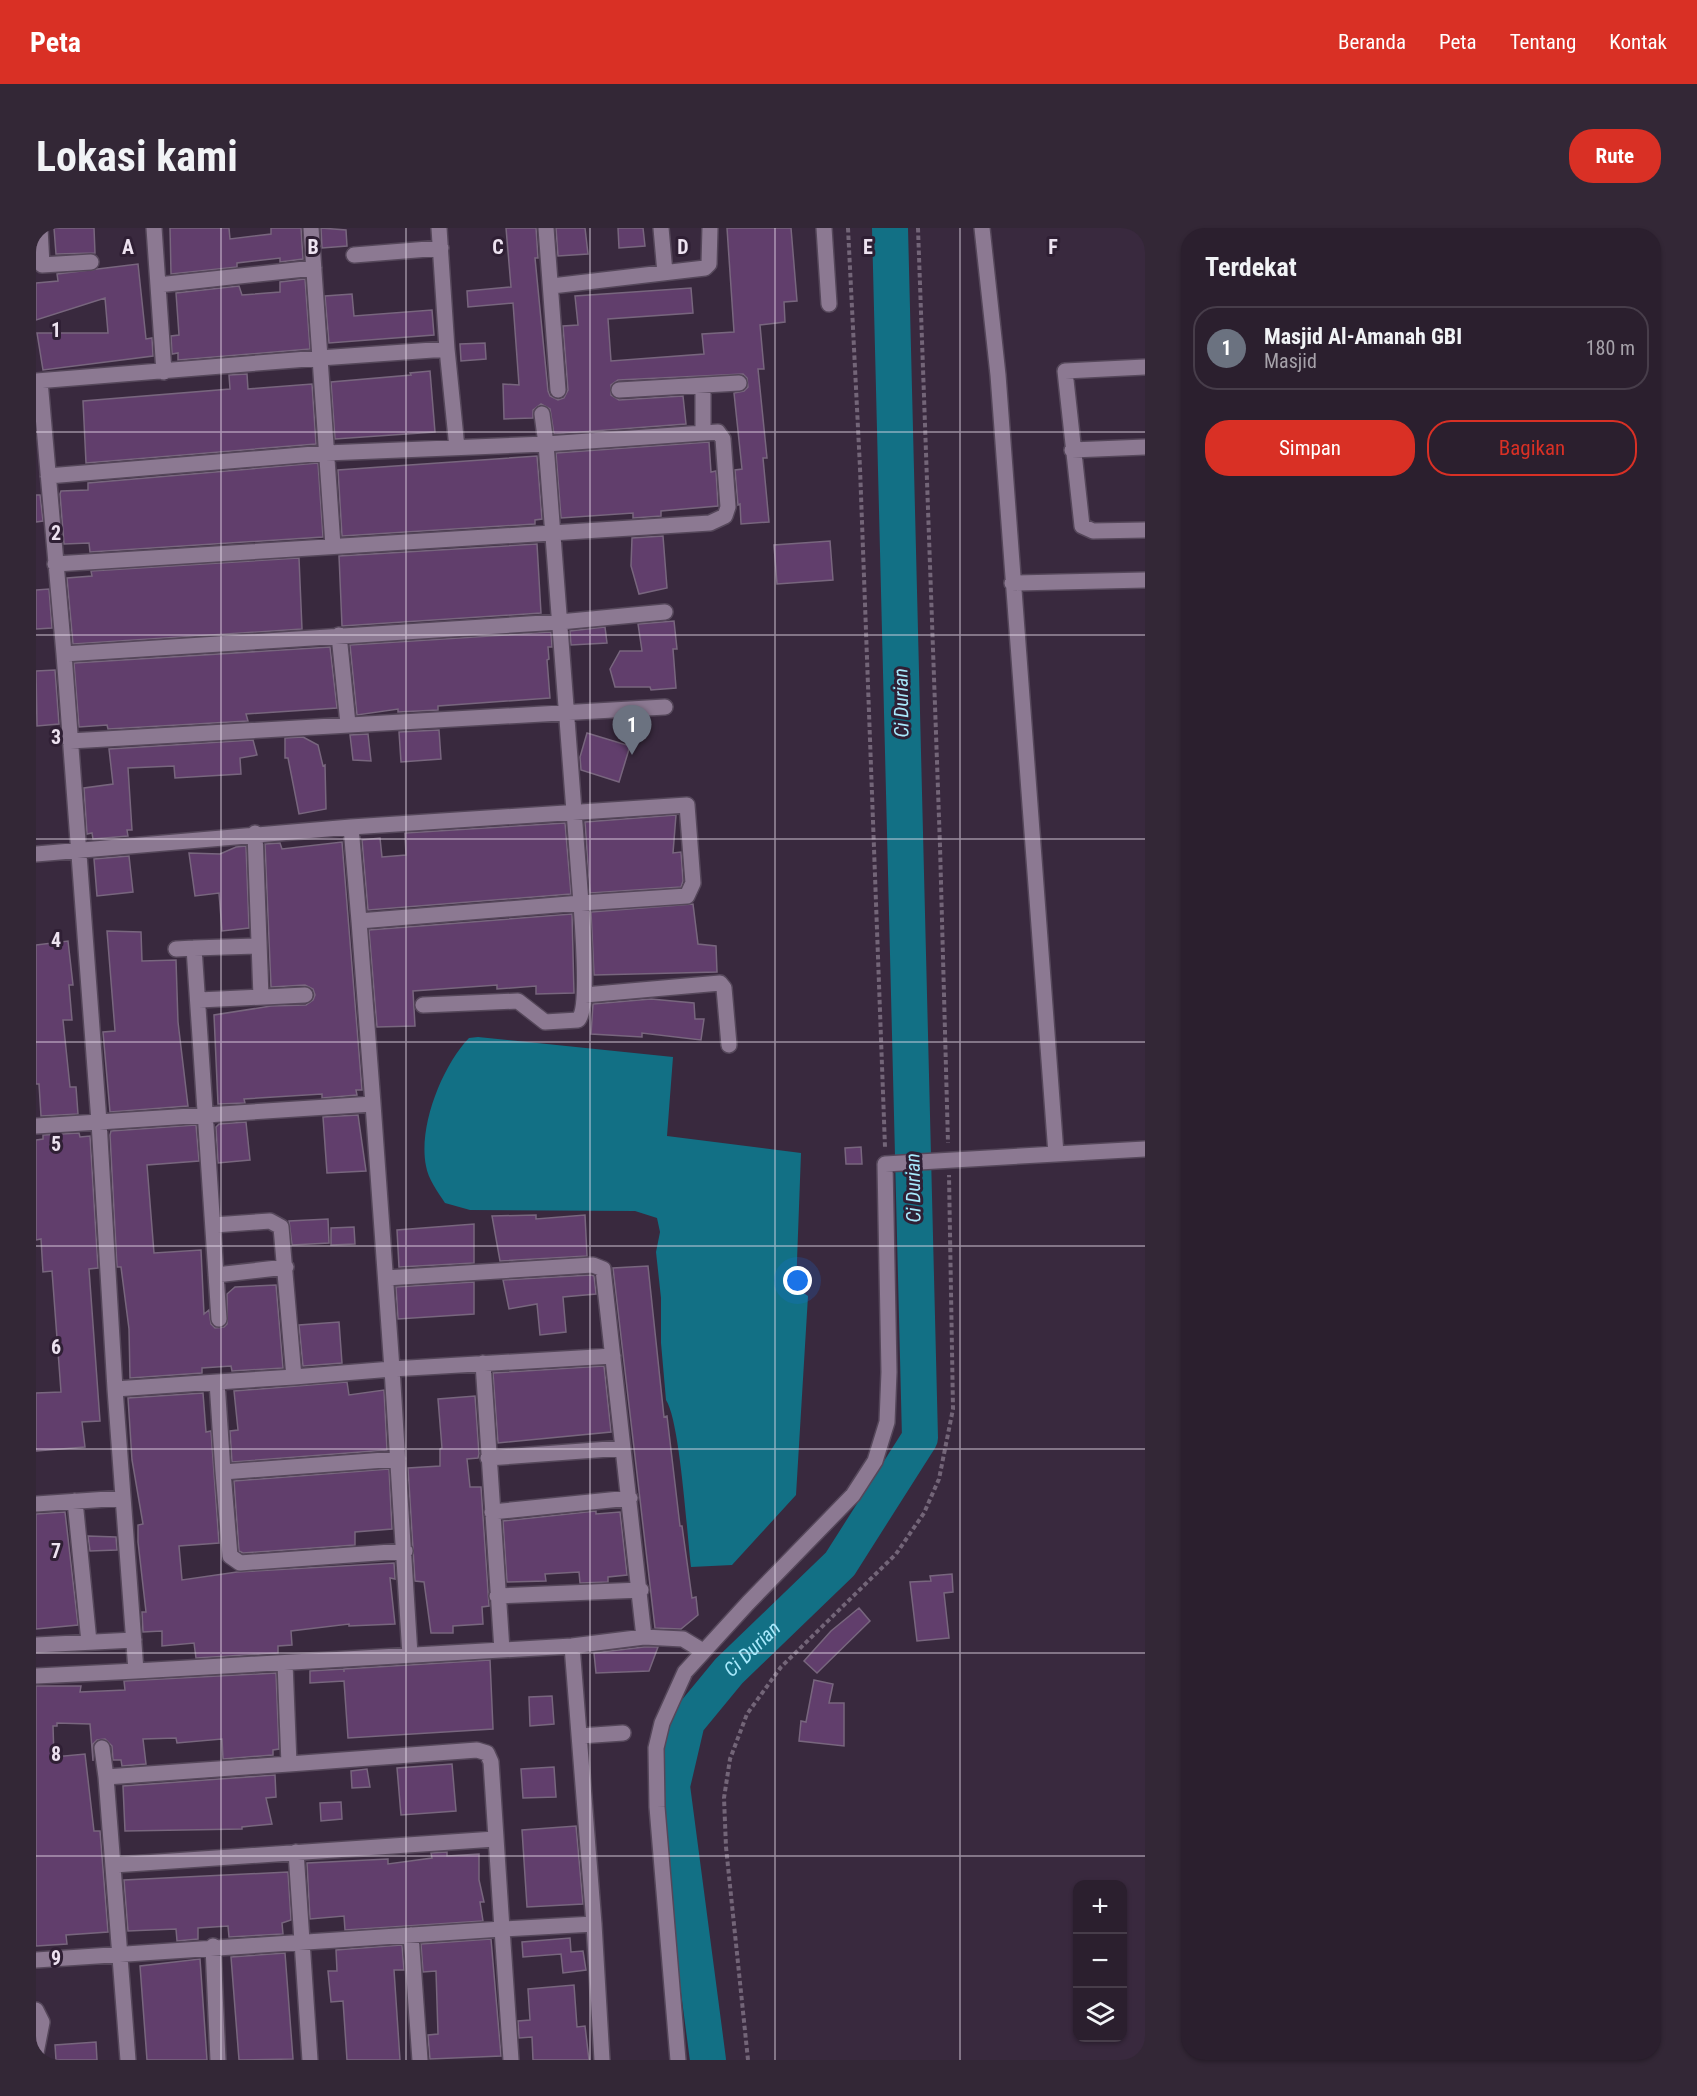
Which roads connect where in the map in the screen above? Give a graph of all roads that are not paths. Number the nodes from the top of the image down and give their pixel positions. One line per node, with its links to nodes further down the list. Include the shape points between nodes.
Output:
1 (40, 228): 13 (street)
2 (154, 228): 16 (street)
3 (311, 228): 14 (street)
4 (439, 228): 10 (street)
5 (546, 228): 17 (street)
6 (661, 228): 15 (street)
7 (710, 228): 15 (street, via 708,266)
8 (824, 228): 18 (street)
9 (982, 228): 41 (street, via 998,375)
10 (441, 248): 11 (street); 19 (street)
11 (354, 255)
12 (92, 262): 13 (street)
13 (39, 265)
14 (314, 268): 16 (street); 20 (street)
15 (665, 273): 17 (street)
16 (158, 285): 22 (street)
17 (552, 286): 26 (street)
18 (829, 304)
19 (447, 350): 20 (street); 32 (street)
20 (320, 358): 22 (street); 34 (street)
21 (1145, 367): 33 (street, via 1065,371)
22 (164, 372): 23 (street)
23 (38, 381): 35 (street)
24 (739, 383): 25 (street)
25 (703, 387): 27 (street); 29 (street)
26 (558, 390)
27 (619, 390)
28 (542, 414): 30 (street)
29 (704, 432): 30 (street); 37 (street, via 718,432 723,439 728,507 718,521)
30 (546, 444): 32 (street); 37 (street)
31 (1145, 447): 33 (street)
32 (457, 448): 34 (street)
33 (1072, 450): 36 (street, via 1082,526 1093,531)
34 (326, 453): 35 (street); 38 (street)
35 (48, 476): 39 (street)
36 (1145, 530)
37 (553, 532): 38 (street); 43 (street)
38 (333, 546): 39 (street)
39 (55, 564): 45 (street)
40 (1145, 580): 41 (street)
41 (1012, 583): 71 (street)
42 (664, 612): 43 (street)
43 (560, 622): 44 (street); 47 (street)
44 (339, 635): 45 (street); 48 (street)
45 (64, 654): 49 (street)
46 (664, 707): 47 (street)
47 (566, 712): 48 (street); 50 (street)
48 (348, 724): 49 (street)
49 (70, 741): 53 (street)
50 (574, 813): 51 (street); 55 (street); 55 (street, via 683,803 688,807 693,884 687,896)
51 (351, 827): 52 (street); 56 (street)
52 (255, 833): 53 (street); 57 (street)
53 (78, 849): 54 (street); 68 (street)
54 (36, 854)
55 (581, 903): 56 (street); 60 (street)
56 (359, 921): 66 (street)
57 (259, 946): 58 (street); 62 (street)
58 (194, 948): 59 (street); 63 (street)
59 (176, 949)
60 (585, 994): 64 (street, via 584,1013 575,1022 545,1022 518,1001); 65 (street, via 720,983 724,988)
61 (305, 995): 62 (street)
62 (261, 997): 63 (street)
63 (199, 1000): 67 (street)
64 (423, 1005)
65 (729, 1045)
66 (373, 1104): 67 (street); 75 (street)
67 (207, 1114): 68 (street); 72 (street)
68 (99, 1122): 69 (street); 82 (street)
69 (36, 1126)
70 (1145, 1149): 71 (street)
71 (1056, 1154): 101 (street, via 890,1164 887,1422 875,1461 853,1495)
72 (214, 1225): 73 (street, via 278,1223); 74 (street)
73 (286, 1267): 74 (street); 80 (street)
74 (216, 1275): 76 (street)
75 (386, 1278): 77 (street, via 599,1266 605,1275); 79 (street)
76 (219, 1319)
77 (613, 1356): 78 (street); 83 (street)
78 (483, 1363): 79 (street); 84 (street)
79 (392, 1369): 80 (street); 85 (street)
80 (294, 1377): 81 (street)
81 (217, 1382): 82 (street); 86 (street)
82 (115, 1389): 87 (street)
83 (623, 1448): 84 (street); 88 (street)
84 (488, 1458): 91 (street)
85 (398, 1459): 86 (street); 92 (street)
86 (223, 1472): 92 (street, via 230,1556 235,1562)
87 (123, 1497): 89 (street); 96 (street)
88 (630, 1498): 91 (street); 93 (street)
89 (75, 1501): 90 (street); 97 (street)
90 (36, 1504)
91 (492, 1512): 94 (street)
92 (405, 1551): 102 (street)
93 (640, 1590): 94 (street); 95 (street)
94 (497, 1596): 100 (street)
95 (644, 1637): 99 (street); 101 (street, via 683,1639)
96 (134, 1640): 97 (street); 104 (street)
97 (89, 1642): 98 (street)
98 (36, 1645)
99 (572, 1646): 100 (street); 107 (street)
100 (502, 1650): 102 (street)
101 (703, 1651): 129 (street, via 685,1672 673,1696 656,1748 657,1807)
102 (410, 1655): 103 (street)
103 (285, 1663): 104 (street); 109 (street)
104 (136, 1671): 105 (street)
105 (36, 1676)
106 (623, 1733): 107 (street)
107 (580, 1736): 114 (street)
108 (102, 1748): 110 (street)
109 (289, 1764): 110 (street); 111 (street, via 482,1751 491,1762)
110 (106, 1777): 113 (street)
111 (495, 1839): 112 (street); 115 (street)
112 (296, 1852): 113 (street); 117 (street)
113 (114, 1865): 119 (street)
114 (594, 1924): 115 (street); 128 (street)
115 (502, 1929): 116 (street); 127 (street)
116 (411, 1935): 117 (street); 126 (street)
117 (301, 1940): 118 (street); 125 (street)
118 (213, 1946): 119 (street); 124 (street)
119 (119, 1954): 120 (street); 123 (street)
120 (36, 1960)
121 (36, 2010): 122 (street, via 42,2022)
122 (36, 2054)
123 (128, 2060)
124 (218, 2060)
125 (310, 2060)
126 (420, 2060)
127 (511, 2060)
128 (602, 2060)
129 (678, 2060)

